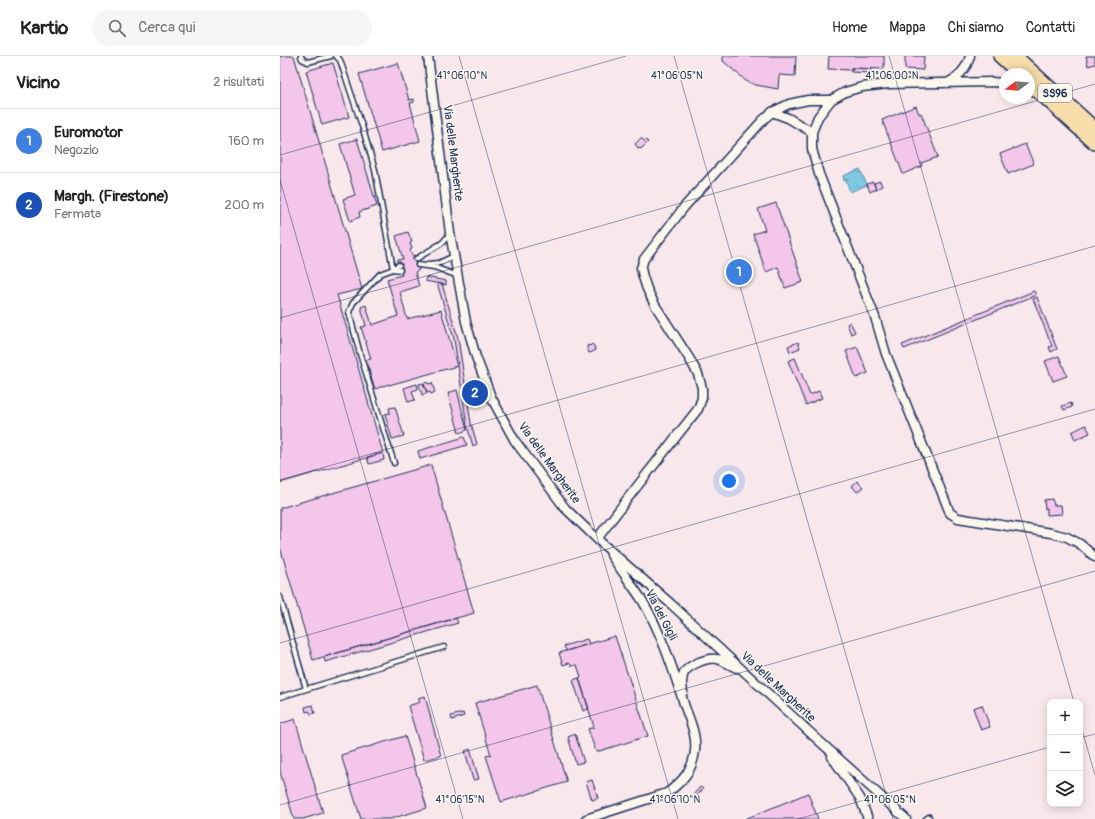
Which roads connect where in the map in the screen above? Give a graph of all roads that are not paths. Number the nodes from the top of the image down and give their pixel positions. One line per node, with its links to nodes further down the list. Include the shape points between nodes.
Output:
1 (301, 56): 2 (lane, via 302,60 308,62)
2 (331, 56)
3 (336, 56): 23 (lane, via 340,60 375,170)
4 (428, 56): 19 (street, Via delle Margherite)
5 (970, 56): 9 (street, via 966,67 958,76)
6 (1000, 56): 8 (main road)
7 (1015, 56): 15 (main road, SS96)
8 (1013, 68)
9 (946, 83): 10 (street); 13 (street, via 862,87)
10 (999, 83)
11 (1035, 88): 17 (main road, SS96)
12 (1035, 97): 18 (street)
13 (830, 100): 14 (street, via 808,100 789,104); 16 (street, via 818,117)
14 (772, 112): 16 (street); 27 (street, via 685,206 644,259 642,268 647,289 698,374 702,398 698,409)
15 (1095, 129)
16 (812, 132): 29 (street, via 812,149 819,174 875,317 886,354 950,513 958,518 1051,532 1080,544)
17 (1095, 143)
18 (1095, 148)
19 (450, 233): 20 (street, Via delle Margherite); 21 (lane, via 442,243)
20 (454, 256): 25 (street, Via delle Margherite); 25 (lane, via 439,263 418,265 434,266)
21 (416, 259)
22 (398, 265): 23 (lane)
23 (393, 269): 24 (lane); 26 (lane, via 380,274 353,303 349,312)
24 (400, 270)
25 (458, 276): 27 (street, Via delle Margherite, via 466,322 490,397 515,441 565,508)
26 (394, 463)
27 (597, 539): 28 (street, Via delle Margherite)
28 (604, 545): 32 (street, Via delle Margherite); 35 (street, Via dei Gigli, via 654,622)
29 (1095, 557)
30 (280, 597): 33 (lane)
31 (444, 646): 33 (lane)
32 (743, 670): 35 (street, Via dei Gigli, via 717,659 691,666 684,673); 36 (street, Via delle Margherite)
33 (306, 689): 34 (lane)
34 (280, 697)
35 (684, 702): 37 (street, Via dei Gigli, via 695,742 695,752 692,766 678,786 660,796)
36 (817, 739): 38 (street, via 860,798); 39 (street, Via delle Margherite)
37 (586, 819)
38 (868, 819)
39 (906, 819)

